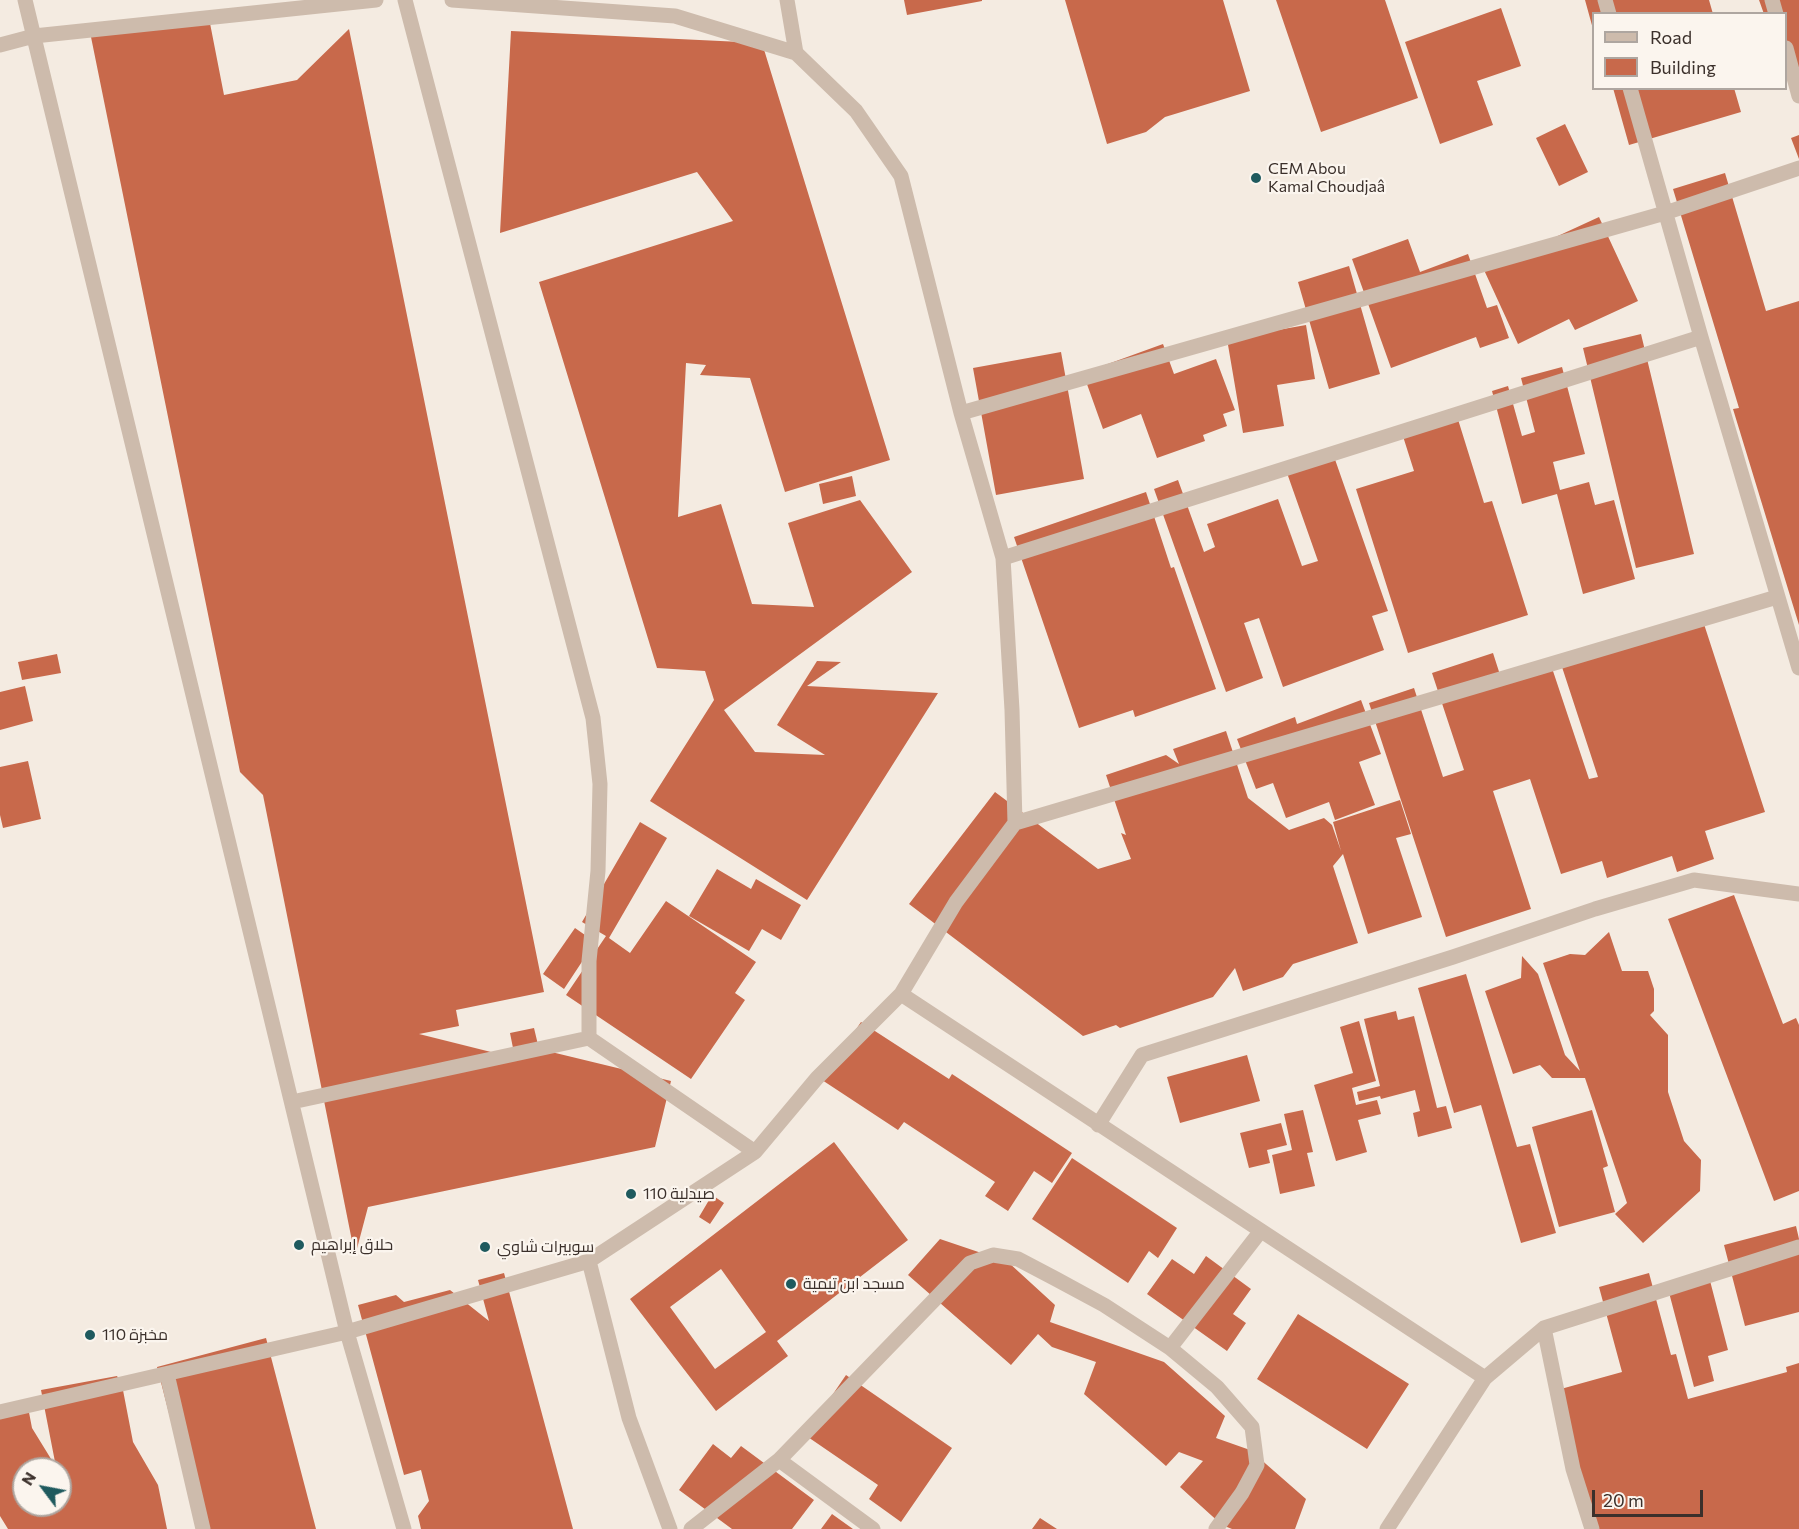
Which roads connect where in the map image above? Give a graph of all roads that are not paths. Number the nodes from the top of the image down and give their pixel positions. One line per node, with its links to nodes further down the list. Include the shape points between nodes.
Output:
1 (25, 0): 6 (street)
2 (376, 0): 6 (street)
3 (405, 0): 22 (street, via 593,718 600,784 598,871 589,961)
4 (452, 0): 8 (street, via 675,16)
5 (788, 0): 8 (street)
6 (34, 36): 7 (street); 23 (street)
7 (0, 45)
8 (796, 53): 15 (street, via 856,111 901,176)
9 (1787, 55): 11 (street)
10 (1631, 90): 13 (street)
11 (1799, 96)
12 (1799, 168): 13 (street)
13 (1665, 213): 14 (street); 15 (street)
14 (1701, 337): 16 (street); 17 (street)
15 (961, 413): 16 (street)
16 (1003, 558): 19 (street)
17 (1777, 597): 18 (street); 19 (street)
18 (1799, 668)
19 (1015, 823): 21 (street, via 956,902)
20 (1799, 894): 24 (street, via 1694,880 1142,1055)
21 (900, 994): 24 (street); 25 (street, via 817,1078)
22 (589, 1038): 23 (street); 25 (street)
23 (292, 1102): 30 (street)
24 (1098, 1125): 26 (street)
25 (755, 1152): 28 (street)
26 (1260, 1232): 31 (street); 33 (street)
27 (1799, 1247): 29 (street)
28 (589, 1261): 30 (street); 38 (street, via 629,1418)
29 (1544, 1328): 33 (street); 43 (street, via 1574,1469)
30 (347, 1332): 32 (street); 37 (street)
31 (1170, 1348): 35 (street, via 1104,1305 1018,1259 993,1255 970,1263); 41 (street, via 1217,1387 1252,1427 1257,1465)
32 (167, 1374): 34 (street); 36 (street)
33 (1485, 1378): 42 (street)
34 (0, 1412)
35 (779, 1460): 39 (street); 40 (street)
36 (203, 1529)
37 (404, 1529)
38 (670, 1529)
39 (691, 1529)
40 (873, 1529)
41 (1216, 1529)
42 (1387, 1529)
43 (1592, 1529)

